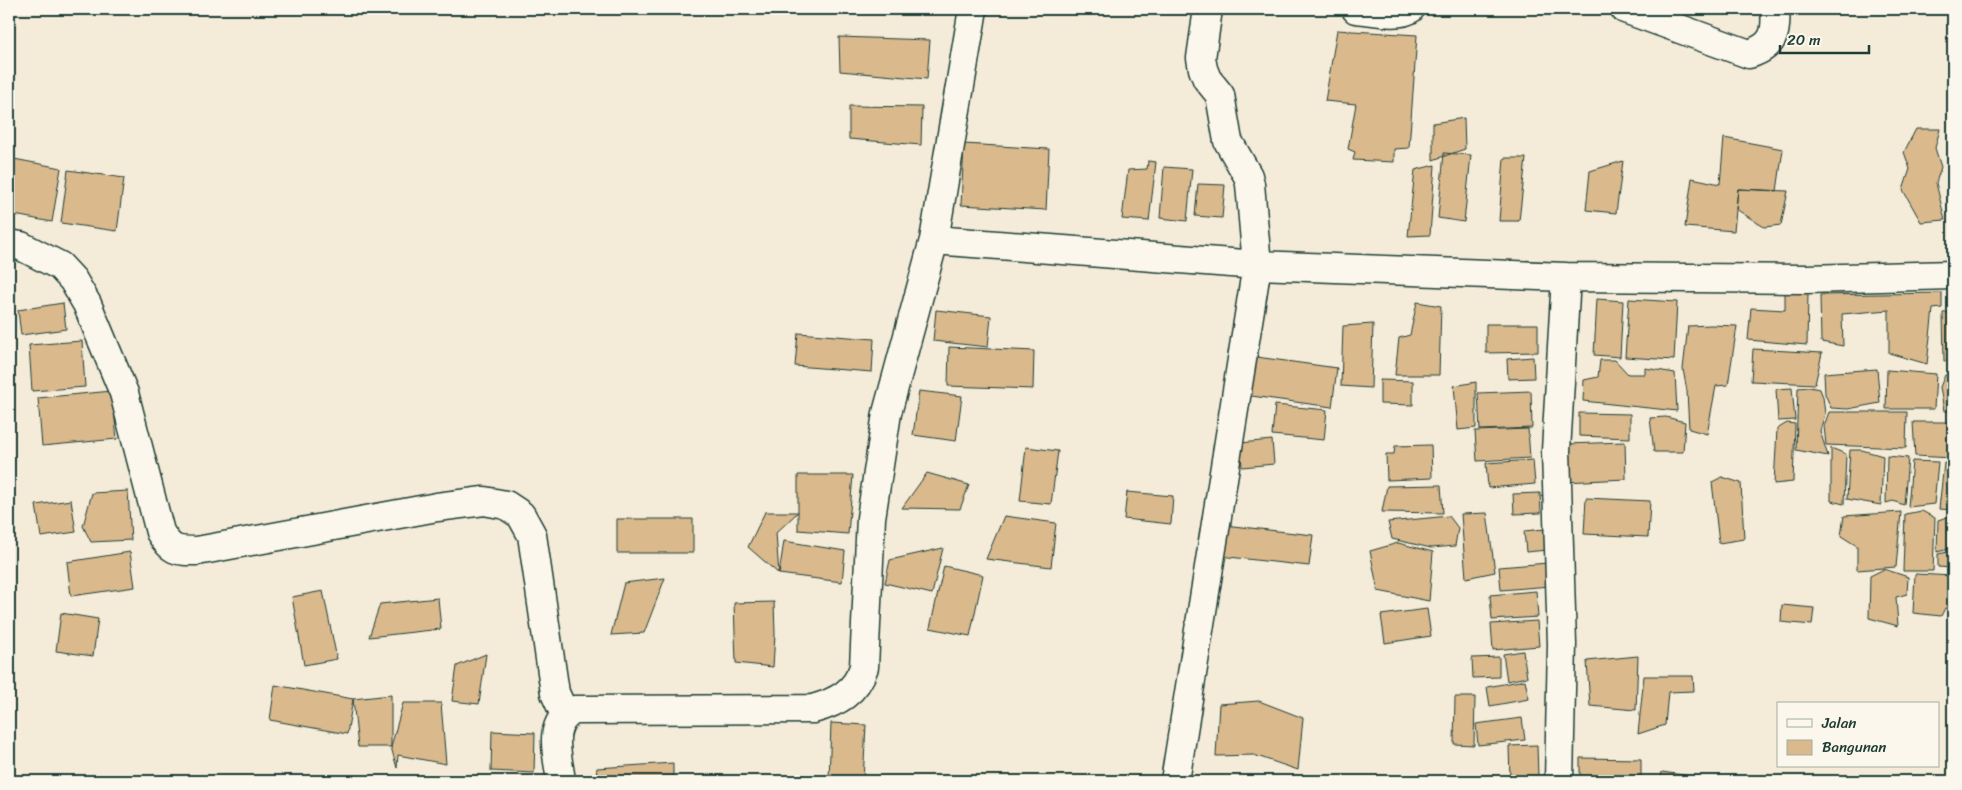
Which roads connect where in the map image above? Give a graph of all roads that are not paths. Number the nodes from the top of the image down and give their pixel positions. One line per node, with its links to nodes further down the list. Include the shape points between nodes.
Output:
1 (973, 9): 7 (street)
2 (1208, 9): 9 (street, via 1201,58 1203,69 1220,95 1228,141 1248,176)
3 (1356, 9): 4 (street, via 1396,13)
4 (1410, 9)
5 (1625, 9): 6 (street, via 1749,54 1762,50 1770,42 1777,27)
6 (1775, 9)
7 (934, 240): 9 (street); 12 (street, via 886,413 872,518 864,666 853,689 840,700 814,709 574,710)
8 (9, 244): 12 (street, via 21,246 60,266 87,304 124,393 160,532 168,546 180,552 197,551 436,507 484,501 506,505 521,515 532,535 555,693)
9 (1257, 264): 11 (street); 14 (street)
10 (1953, 275): 11 (street)
11 (1566, 277): 15 (street, via 1556,451 1562,644)
12 (565, 715): 13 (street, via 556,732)
13 (561, 781)
14 (1175, 781)
15 (1559, 781)

